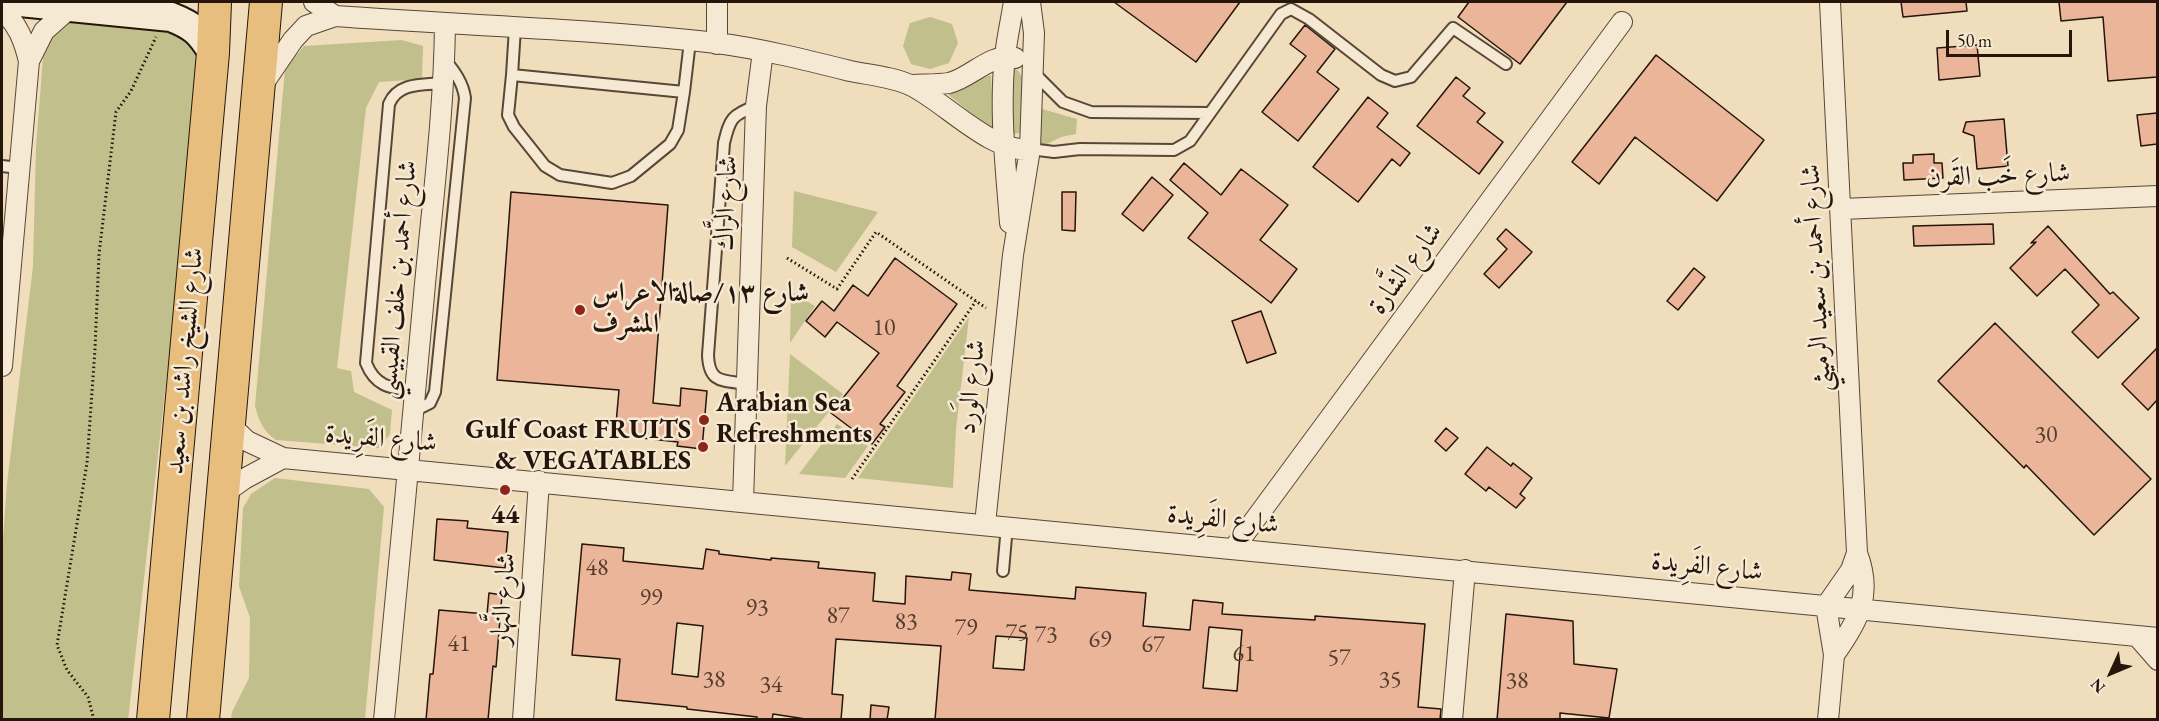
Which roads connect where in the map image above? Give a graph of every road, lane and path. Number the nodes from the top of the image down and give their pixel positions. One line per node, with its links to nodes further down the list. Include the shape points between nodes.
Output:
1 (20, 2): 10 (street)
2 (215, 2): 22 (main road, شارع الشيخ راشد بن سعيد)
3 (266, 2): 31 (main road, شارع الشيخ راشد بن سعيد)
4 (314, 2): 14 (street)
5 (717, 2): 20 (street)
6 (1014, 2): 23 (street, شارع الوَرد)
7 (1030, 2): 27 (street, شارع الوَرد, via 1034,33)
8 (1290, 2): 13 (lane)
9 (1830, 2): 39 (street, شارع أحمد بن سعيد الرميثي)
10 (70, 7): 11 (street); 25 (street, via 44,32)
11 (138, 7): 22 (street, via 189,24 202,35)
12 (2, 10): 25 (street, via 17,26)
13 (1281, 14): 26 (lane, via 1291,9 1309,19 1381,75 1395,81 1411,77 1453,28); 34 (lane)
14 (335, 16): 16 (street); 31 (street, via 306,26)
15 (1622, 22): 58 (street, شارع الشَّارة)
16 (445, 24): 17 (street); 24 (street, شارع أحمد بن خلف القبيسي)
17 (515, 28): 19 (street); 28 (lane)
18 (160, 30): 69 (path, via 116,112 99,254 87,463 57,645 67,670 88,698)
19 (690, 41): 20 (street); 32 (lane)
20 (717, 44): 21 (street)
21 (762, 51): 30 (street); 33 (street, شارع الرَّاك)
22 (213, 53): 68 (main road, شارع الشيخ راشد بن سعيد)
23 (1004, 57): 27 (street, via 1019,59); 30 (street, via 949,83); 35 (street, شارع الوَرد)
24 (445, 59): 29 (street, شارع أحمد بن خلف القبيسي); 48 (lane, via 464,89 465,98 435,392 430,403)
25 (29, 61): 37 (street)
26 (1506, 64)
27 (1032, 71): 34 (lane, via 1063,102 1091,112); 36 (street, شارع الوَرد)
28 (512, 75): 32 (lane); 32 (lane, via 508,115 545,166 560,175 612,183 631,176 670,144 678,130)
29 (443, 83): 47 (street, شارع أحمد بن خلف القبيسي); 47 (lane, via 403,88 391,99 388,116 366,363 388,388)
30 (910, 85): 35 (street)
31 (258, 91): 49 (main road, شارع الشيخ راشد بن سعيد)
32 (684, 92)
33 (756, 106): 46 (street, شارع الرَّاك); 46 (lane, via 737,113 729,123 724,143 708,355 709,369 717,380)
34 (1209, 113): 36 (lane, via 1190,141 1174,150)
35 (1005, 146): 36 (street); 40 (street, شارع الوَرد)
36 (1030, 149): 40 (street, شارع الوَرد)
37 (10, 167): 42 (street)
38 (2157, 196): 39 (street, شارع خَب القَرن)
39 (1841, 209): 59 (street, شارع أحمد بن سعيد الرميثي)
40 (1013, 255): 56 (street, شارع الوَرد)
41 (787, 258): 43 (path, via 837,289 876,232)
42 (5, 283): 45 (street)
43 (976, 301): 44 (path); 52 (path)
44 (986, 308)
45 (2, 366)
46 (747, 384): 55 (street, شارع الرَّاك)
47 (415, 391): 48 (street, شارع أحمد بن خلف القبيسي)
48 (412, 412): 51 (street, شارع أحمد بن خلف القبيسي)
49 (229, 424): 50 (street, شارع الفَرِيدة, via 247,441); 54 (main road, شارع الشيخ راشد بن سعيد)
50 (283, 458): 51 (street, شارع الفَرِيدة); 54 (street)
51 (409, 469): 53 (street, شارع الفَرِيدة); 71 (street, شارع أحمد بن خلف القبيسي)
52 (852, 479)
53 (539, 481): 55 (street, شارع الفَرِيدة); 72 (street, شارع النَّهار)
54 (223, 494): 70 (main road, شارع الشيخ راشد بن سعيد)
55 (742, 501): 56 (street, شارع الفَرِيدة)
56 (985, 524): 57 (street, شارع الفَرِيدة)
57 (1007, 526): 58 (street, شارع الفَرِيدة); 61 (lane)
58 (1234, 548): 60 (street, شارع الفَرِيدة)
59 (1857, 553): 62 (street, شارع أحمد بن سعيد الرميثي, via 1848,577); 63 (street, شارع أحمد بن سعيد الرميثي, via 1863,569)
60 (1465, 570): 62 (street, شارع الفَرِيدة); 73 (street)
61 (1003, 571)
62 (1826, 606): 63 (street, شارع الفَرِيدة); 66 (street)
63 (1861, 610): 64 (street, شارع الفَرِيدة); 66 (street)
64 (2137, 636): 65 (street, شارع الفَرِيدة); 67 (street)
65 (2157, 638)
66 (1834, 655): 74 (street)
67 (2157, 660)
68 (152, 719)
69 (94, 720)
70 (203, 720)
71 (384, 720)
72 (523, 720)
73 (1452, 720)
74 (1828, 720)

